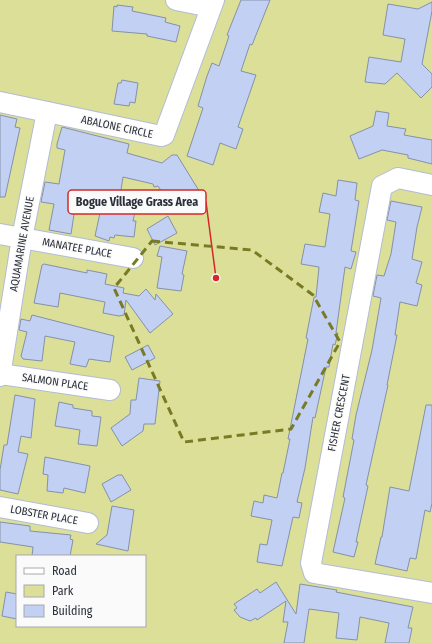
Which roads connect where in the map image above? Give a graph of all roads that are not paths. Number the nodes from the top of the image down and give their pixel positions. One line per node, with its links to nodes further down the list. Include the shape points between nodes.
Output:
1 (176, 0): 2 (street)
2 (212, 4): 4 (street, ABALONE CIRCLE, via 164,135)
3 (0, 102): 4 (street, ABALONE CIRCLE)
4 (47, 112): 7 (street, AQUAMARINE AVENUE)
5 (432, 185): 13 (street, FISHER CRESCENT, via 398,178 382,186 311,563 314,573)
6 (0, 234): 7 (street, MANATEE PLACE)
7 (22, 238): 8 (street, MANATEE PLACE); 9 (street, AQUAMARINE AVENUE)
8 (133, 258)
9 (0, 374): 10 (street, SALMON PLACE)
10 (110, 390)
11 (0, 507): 12 (street, LOBSTER PLACE)
12 (88, 523)
13 (432, 593)

